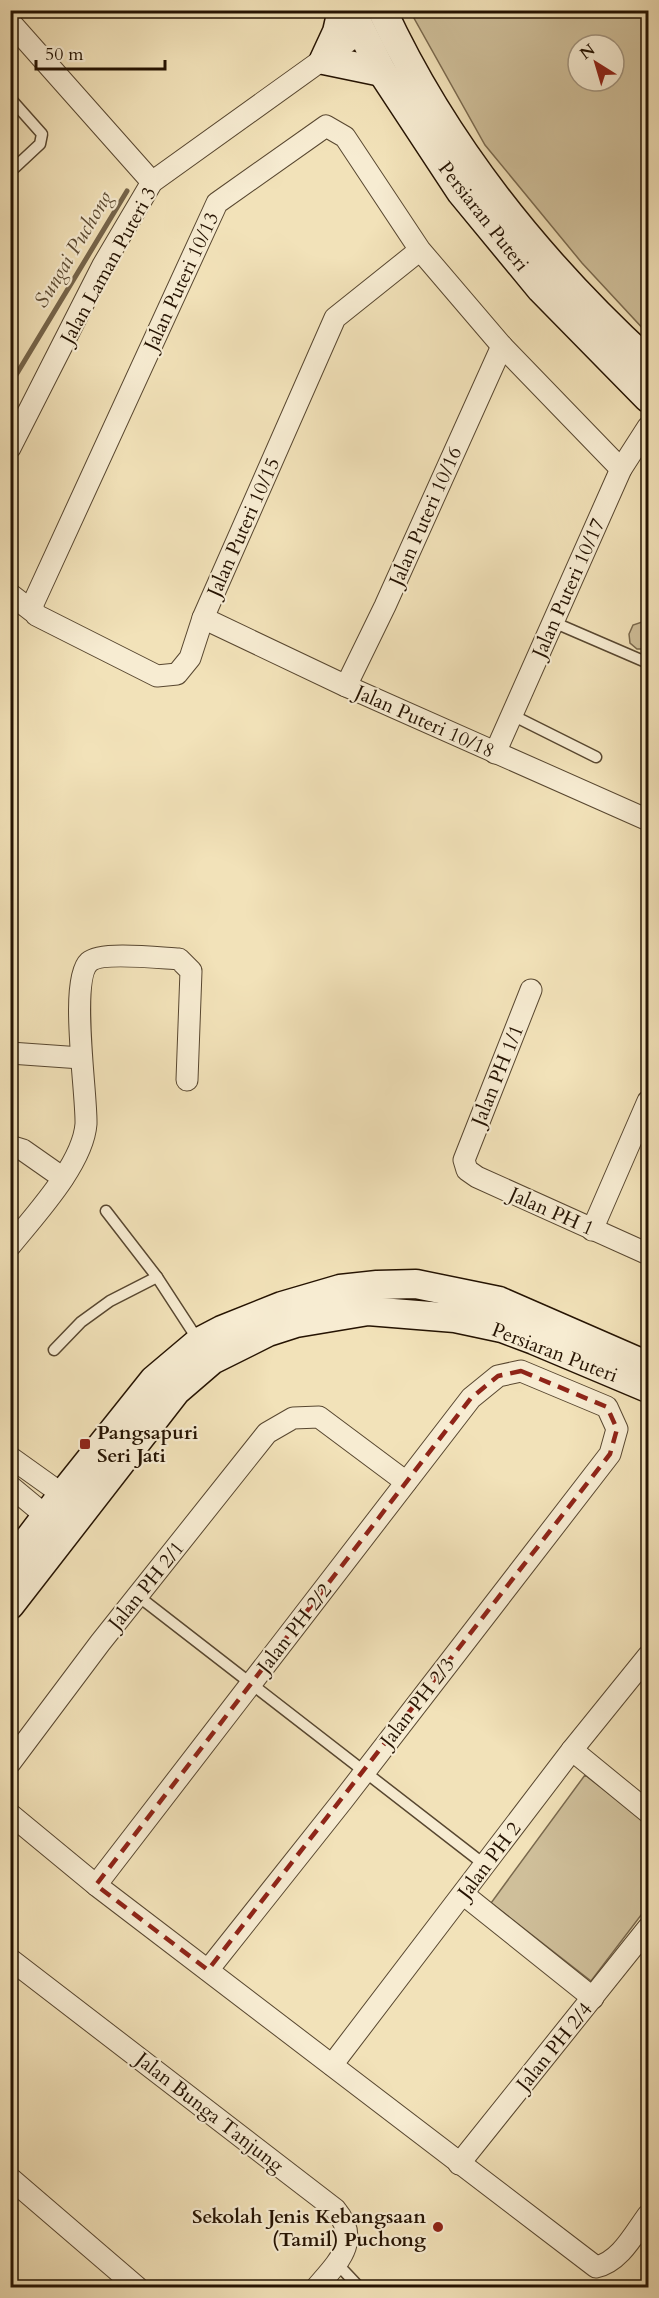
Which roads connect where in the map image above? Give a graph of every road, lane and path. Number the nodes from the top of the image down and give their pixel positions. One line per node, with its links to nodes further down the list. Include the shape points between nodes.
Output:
1 (342, 10): 6 (main road)
2 (382, 10): 5 (main road, Persiaran Puteri)
3 (359, 18): 5 (main road); 6 (street, Jalan Laman Puteri 3); 7 (main road, Persiaran Puteri)
4 (10, 22): 10 (street)
5 (402, 52): 13 (main road, Persiaran Puteri, via 441,120 490,191 557,271)
6 (324, 60): 7 (main road); 10 (street, Jalan Laman Puteri 3)
7 (382, 72): 14 (main road, Persiaran Puteri, via 486,225 580,330)
8 (10, 98): 9 (lane, via 42,134 40,144)
9 (10, 172)
10 (152, 182): 16 (street, Jalan Laman Puteri 3, via 103,265)
11 (420, 250): 12 (street, Jalan Puteri 10/13); 19 (street, Jalan Puteri 10/13, via 345,137 326,126 217,203); 20 (street, Jalan Puteri 10/15, via 335,318)
12 (502, 346): 17 (street, Jalan Puteri 10/13); 23 (street, Jalan Puteri 10/16)
13 (648, 362)
14 (648, 398)
15 (648, 427): 17 (street, Jalan Puteri 10/17)
16 (10, 448)
17 (621, 469): 21 (street, Jalan Puteri 10/17)
18 (10, 594): 19 (street, Jalan Puteri 10/15)
19 (34, 605): 20 (street, Jalan Puteri 10/15, via 40,619 157,676 177,674 190,658)
20 (203, 618): 23 (street, Jalan Puteri 10/18)
21 (553, 622): 22 (lane); 24 (street, Jalan Puteri 10/17)
22 (648, 663)
23 (346, 686): 25 (street, Jalan Puteri 10/18)
24 (512, 715): 25 (street, Jalan Puteri 10/17); 26 (lane)
25 (495, 753): 27 (street, Jalan Puteri 10/18)
26 (596, 757)
27 (648, 819)
28 (531, 990): 34 (street, Jalan PH 1/1)
29 (10, 1053): 30 (street)
30 (81, 1058): 31 (street, via 81,977 88,962 103,955 178,959 191,971); 35 (street, via 86,1125 78,1155)
31 (187, 1080)
32 (648, 1101): 37 (street)
33 (10, 1146): 35 (street, via 23,1150)
34 (464, 1160): 37 (street, Jalan PH 1, via 467,1170 477,1177)
35 (63, 1178): 38 (street)
36 (106, 1211): 40 (lane)
37 (592, 1230): 39 (street, Jalan PH 1)
38 (10, 1246)
39 (648, 1254)
40 (157, 1277): 41 (lane, via 110,1301 81,1322); 42 (lane)
41 (54, 1350)
42 (205, 1351): 43 (main road, Persiaran Puteri, via 282,1306 340,1289 416,1284 499,1301); 45 (main road, Persiaran Puteri, via 296,1323 368,1311 414,1313 502,1328); 49 (main road, Persiaran Puteri, via 154,1380)
43 (648, 1366)
44 (498, 1376): 47 (street, Jalan PH 2/2, via 471,1398); 57 (street, Jalan PH 2/3, via 522,1371 607,1407 617,1429 610,1454)
45 (648, 1388)
46 (10, 1457): 49 (street)
47 (406, 1482): 51 (street, Jalan PH 2/1, via 319,1417 293,1418 267,1434); 54 (street, Jalan PH 2/2)
48 (10, 1486): 49 (street)
49 (65, 1514): 50 (main road, Persiaran Puteri); 52 (main road, Persiaran Puteri)
50 (10, 1564)
51 (138, 1596): 54 (lane); 56 (street, Jalan PH 2/1)
52 (10, 1605)
53 (648, 1656): 55 (street, Jalan PH 2)
54 (251, 1684): 57 (lane); 61 (street, Jalan PH 2/2)
55 (572, 1750): 58 (street); 60 (street, Jalan PH 2)
56 (10, 1763)
57 (363, 1773): 60 (lane); 65 (street, Jalan PH 2/3)
58 (648, 1812)
59 (10, 1814): 61 (street)
60 (485, 1865): 62 (street, Jalan PH 2)
61 (96, 1885): 65 (street)
62 (463, 1894): 66 (street); 67 (street, Jalan PH 2)
63 (648, 1928): 66 (street, Jalan PH 2/4)
64 (10, 1959): 71 (street, Jalan Bunga Tanjung, via 335,2209 349,2232)
65 (208, 1970): 67 (street)
66 (593, 1998): 68 (street, Jalan PH 2/4)
67 (332, 2065): 68 (street)
68 (459, 2164): 70 (street, via 596,2267 608,2265)
69 (10, 2178): 72 (street)
70 (648, 2215)
71 (334, 2267): 73 (street, Jalan Bunga Tanjung); 74 (lane, via 344,2271)
72 (138, 2288)
73 (316, 2288)
74 (360, 2288)

